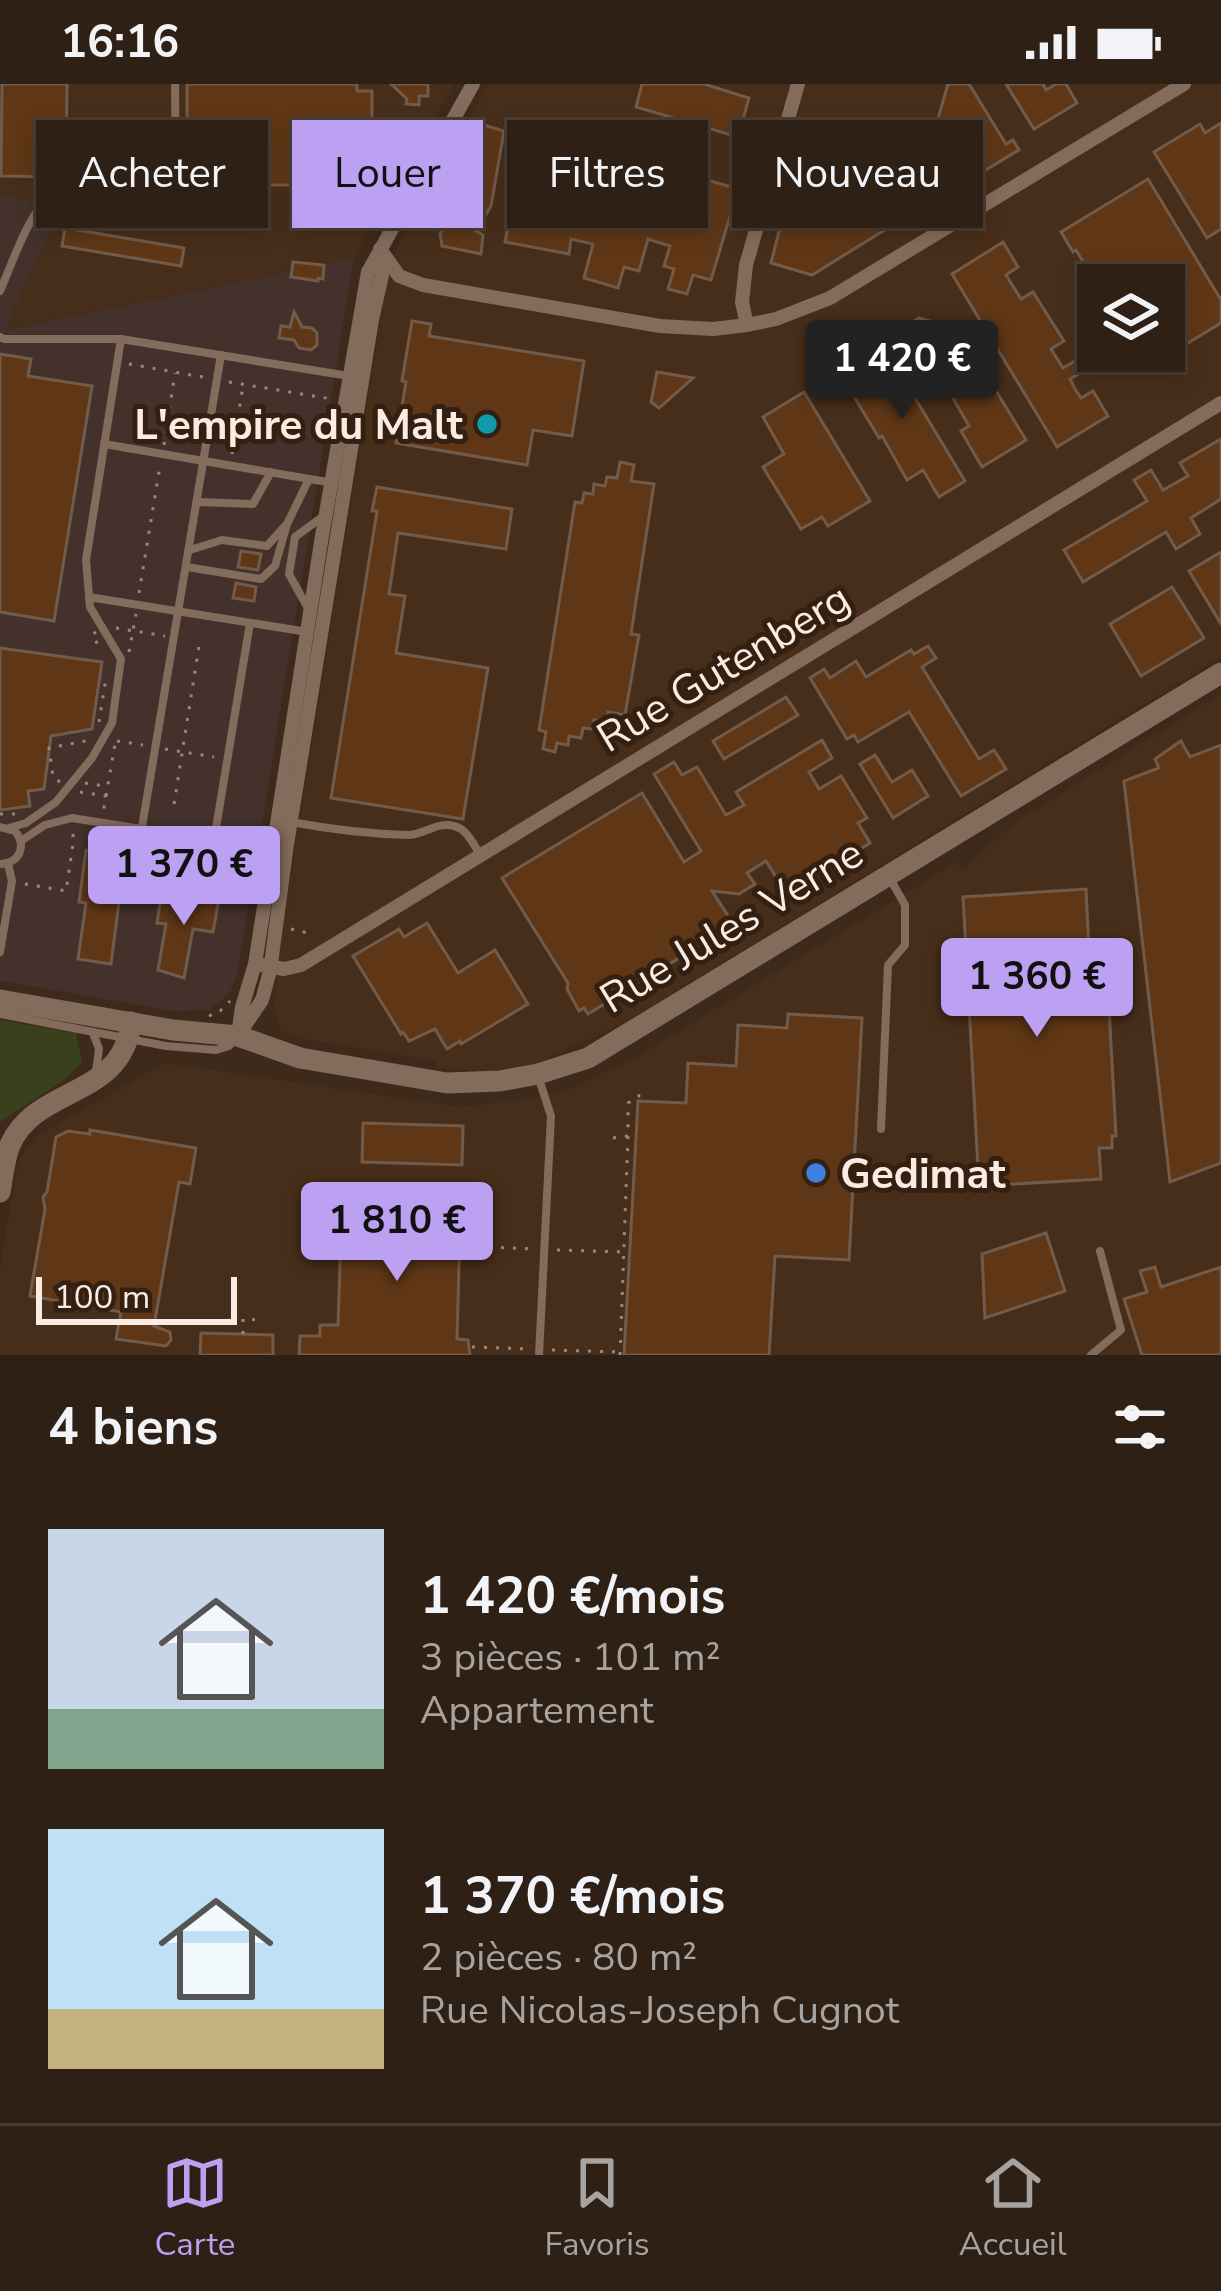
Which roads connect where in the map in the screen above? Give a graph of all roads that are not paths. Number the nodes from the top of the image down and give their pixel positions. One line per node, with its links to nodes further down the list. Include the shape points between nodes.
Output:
1 (176, 84): 8 (lane, via 176,194 52,195)
2 (473, 84): 5 (street)
3 (798, 84): 9 (street, via 746,265)
4 (1184, 84): 9 (street, via 830,298)
5 (380, 249): 6 (street); 7 (street, via 399,276); 13 (street, via 368,272)
6 (380, 284): 7 (street); 13 (street)
7 (423, 285): 9 (street, via 660,326)
8 (0, 291)
9 (747, 325)
10 (0, 337): 11 (lane)
11 (122, 339): 12 (lane); 15 (lane)
12 (220, 355): 13 (lane); 16 (lane)
13 (356, 377): 19 (street); 19 (street, via 346,401)
14 (1221, 403): 37 (street, Rue Gutenberg)
15 (104, 444): 16 (lane); 25 (lane, via 86,560)
16 (204, 461): 17 (lane); 20 (lane)
17 (271, 472): 18 (lane); 20 (lane, via 253,504)
18 (309, 479): 19 (lane); 22 (lane)
19 (339, 484): 21 (street); 29 (street)
20 (197, 502): 23 (lane)
21 (327, 514): 27 (street); 27 (lane, via 295,537 289,574)
22 (286, 524): 23 (lane, via 267,546 222,540); 24 (lane, via 275,566 262,579)
23 (190, 550): 24 (lane)
24 (187, 567): 26 (lane)
25 (89, 597): 26 (lane); 33 (lane, via 121,659 112,723 56,802 26,824)
26 (179, 612): 28 (lane); 32 (lane)
27 (311, 614): 29 (street)
28 (250, 623): 29 (lane); 34 (lane)
29 (315, 633): 31 (street)
30 (1221, 673): 39 (main road, Rue Jules Verne)
31 (284, 820): 36 (street); 37 (lane, via 415,836 456,826)
32 (142, 827): 34 (lane); 35 (lane, via 73,818)
33 (4, 828): 35 (lane)
34 (214, 840): 36 (lane)
35 (21, 842): 38 (lane, via 20,854)
36 (279, 850): 41 (street); 41 (street)
37 (480, 854): 41 (street, Rue Gutenberg, via 301,964)
38 (4, 864): 40 (lane, via 12,881)
39 (888, 876): 47 (main road, Rue Jules Verne, via 588,1058); 49 (lane, via 905,905 905,945 888,964)
40 (0, 952)
41 (263, 966): 46 (street, via 262,1000)
42 (0, 1000): 44 (main road, Rue Jules Verne)
43 (0, 1014): 45 (lane, Rue Jules Verne)
44 (130, 1030): 45 (lane, Rue Jules Verne); 46 (main road, Rue Jules Verne); 48 (main road, via 111,1070)
45 (93, 1031): 48 (lane)
46 (238, 1036): 47 (main road, Rue Jules Verne, via 300,1058 447,1083)
47 (538, 1074): 53 (lane, via 551,1116)
48 (94, 1081): 50 (main road)
49 (881, 1129)
50 (5, 1142): 51 (main road)
51 (0, 1192)
52 (1100, 1251): 54 (lane, via 1121,1330)
53 (539, 1355)
54 (1091, 1355)

